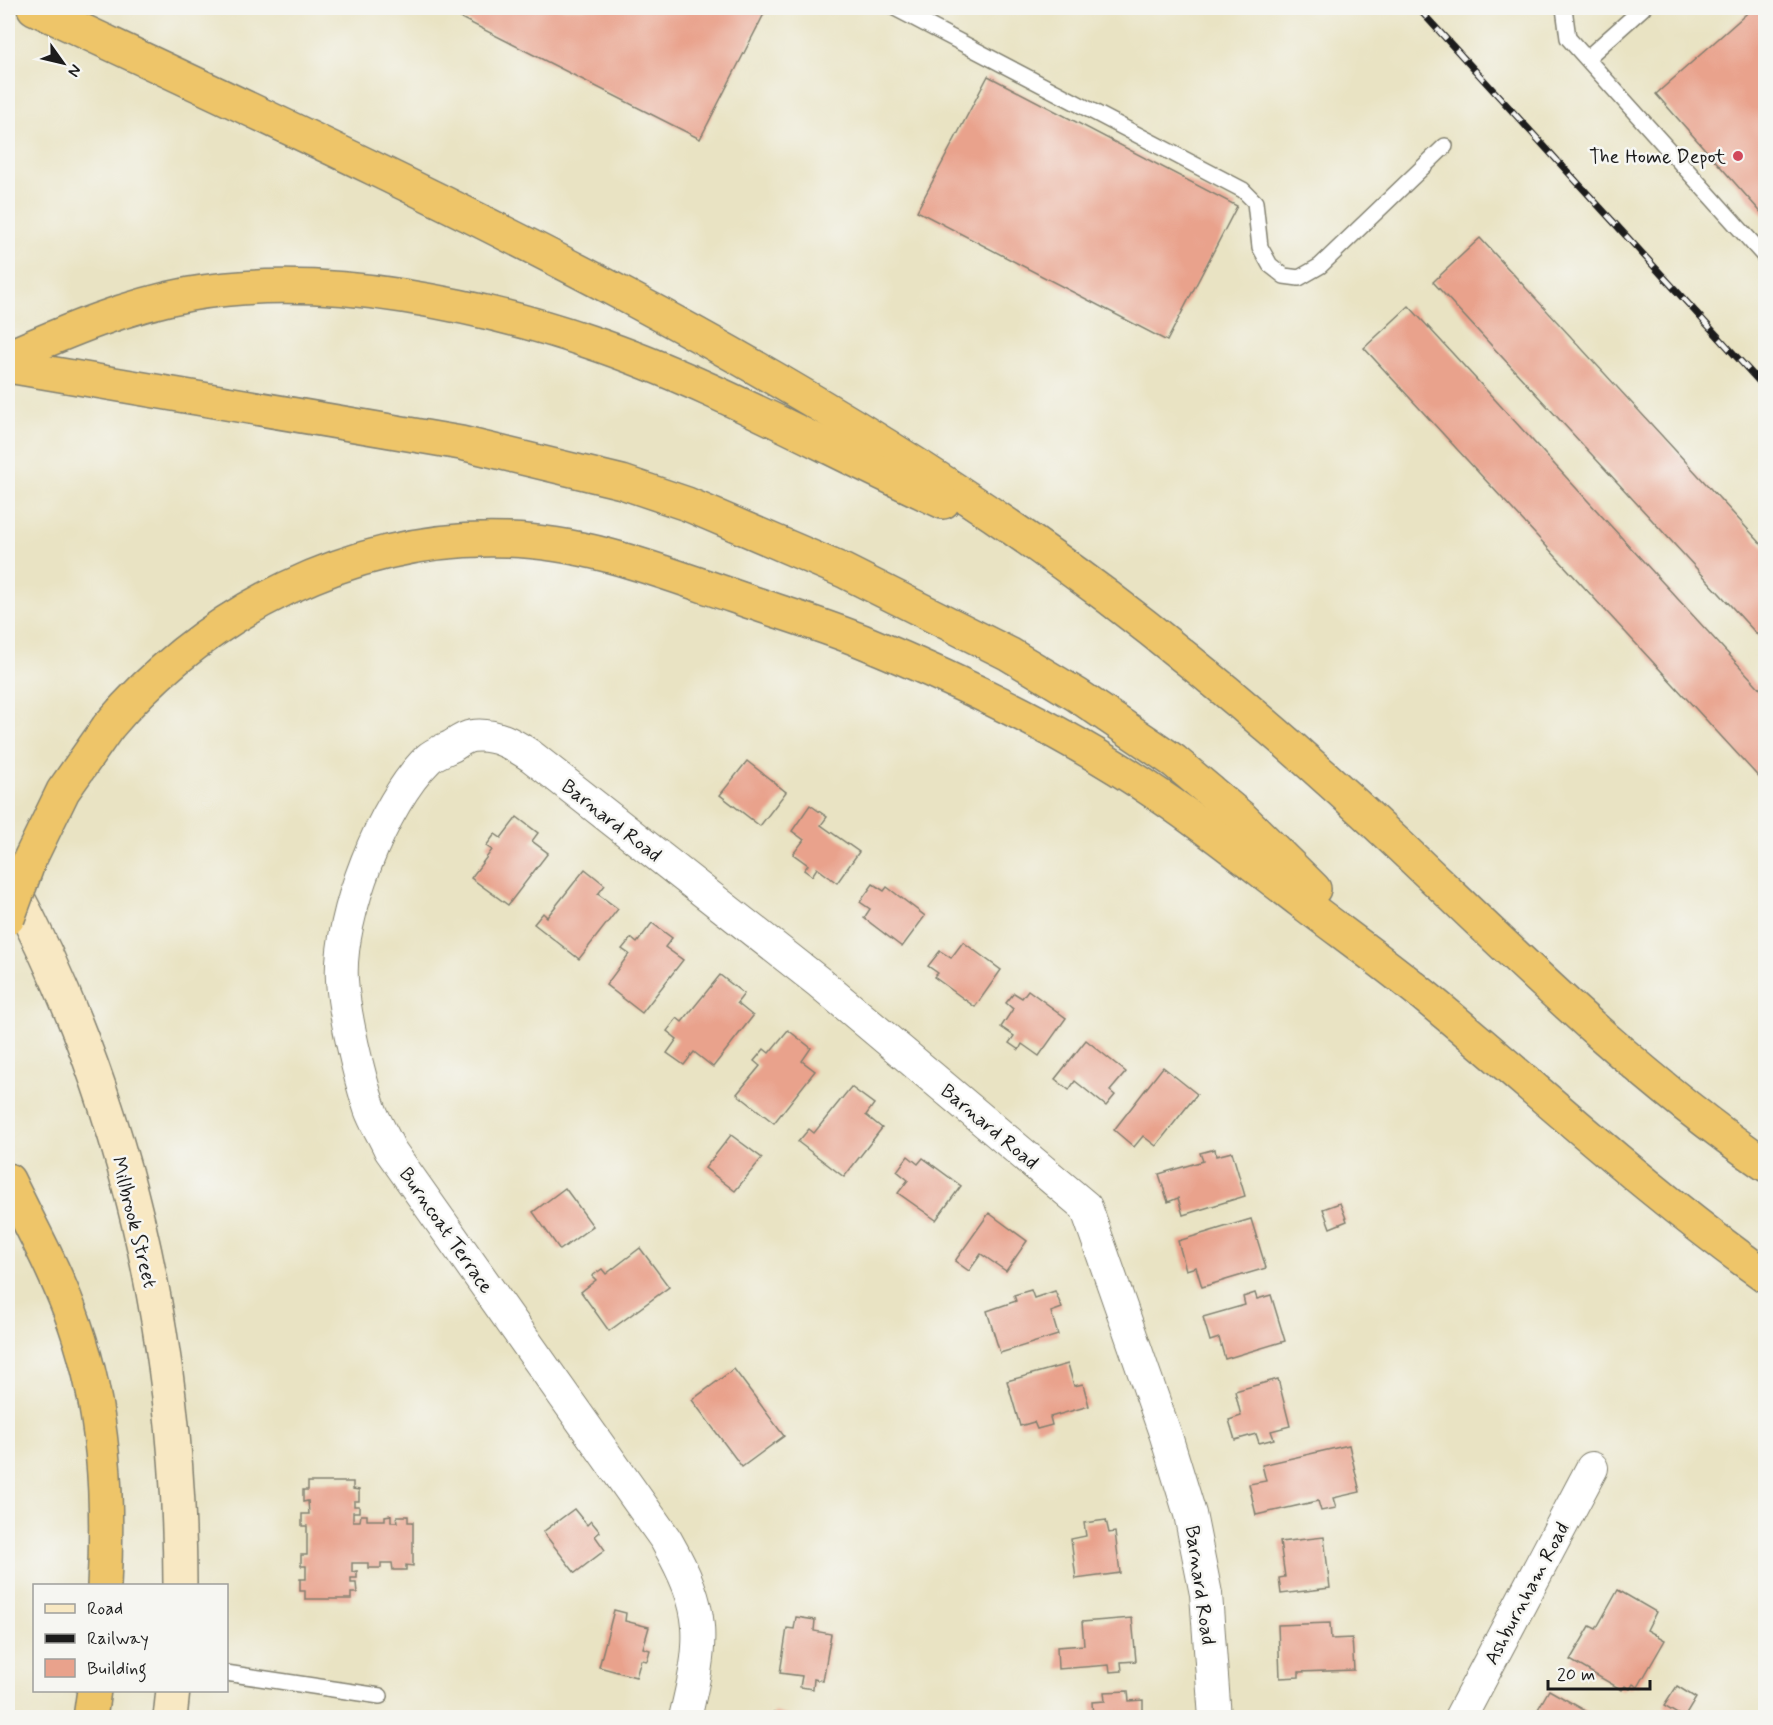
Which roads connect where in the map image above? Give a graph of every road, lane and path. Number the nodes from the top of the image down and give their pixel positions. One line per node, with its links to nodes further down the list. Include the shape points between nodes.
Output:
1 (34, 8): 10 (highway, via 649,306 819,404 951,487)
2 (895, 8): 6 (lane, via 1243,190 1255,202 1260,247 1270,264 1284,276 1299,278 1320,266)
3 (1564, 8): 5 (lane, via 1568,38)
4 (1643, 8): 5 (lane)
5 (1587, 58): 7 (lane)
6 (1445, 146)
7 (1766, 258)
8 (8, 357): 10 (highway, via 109,315 191,294 273,286 324,287 428,300 538,325 638,360)
9 (8, 366): 14 (highway, via 460,443 622,482 687,504 844,571 1009,654 1174,761 1242,818)
10 (1052, 557): 15 (highway, via 1240,705 1396,843 1527,969 1634,1064)
11 (470, 736): 27 (street, Burncoat Terrace, via 429,758 402,792 374,843 357,885 346,935 341,979 350,1024 370,1109 390,1150 677,1559 693,1599 700,1636); 28 (street, Barnard Road, via 508,741 531,756 820,983 1086,1207 1190,1514 1206,1594)
12 (8, 879): 20 (main road, Millbrook Street, via 54,969 82,1038 143,1244 157,1307 172,1414 180,1505)
13 (8, 918): 14 (highway, bridge, via 29,861 63,791 138,691 203,637 277,593 357,559 458,541 508,540 619,557 858,639 982,693 1042,724 1168,801)
14 (1426, 997): 17 (highway, via 1643,1183)
15 (1766, 1165)
16 (8, 1180): 19 (highway, via 62,1293 86,1361 102,1440)
17 (1766, 1276)
18 (1592, 1468): 29 (street, Ashburnham Road)
19 (104, 1584)
20 (180, 1584)
21 (228, 1673): 24 (lane)
22 (94, 1692): 25 (highway)
23 (173, 1692): 26 (main road)
24 (380, 1696)
25 (90, 1718)
26 (170, 1718)
27 (685, 1718)
28 (1215, 1718)
29 (1460, 1718)

